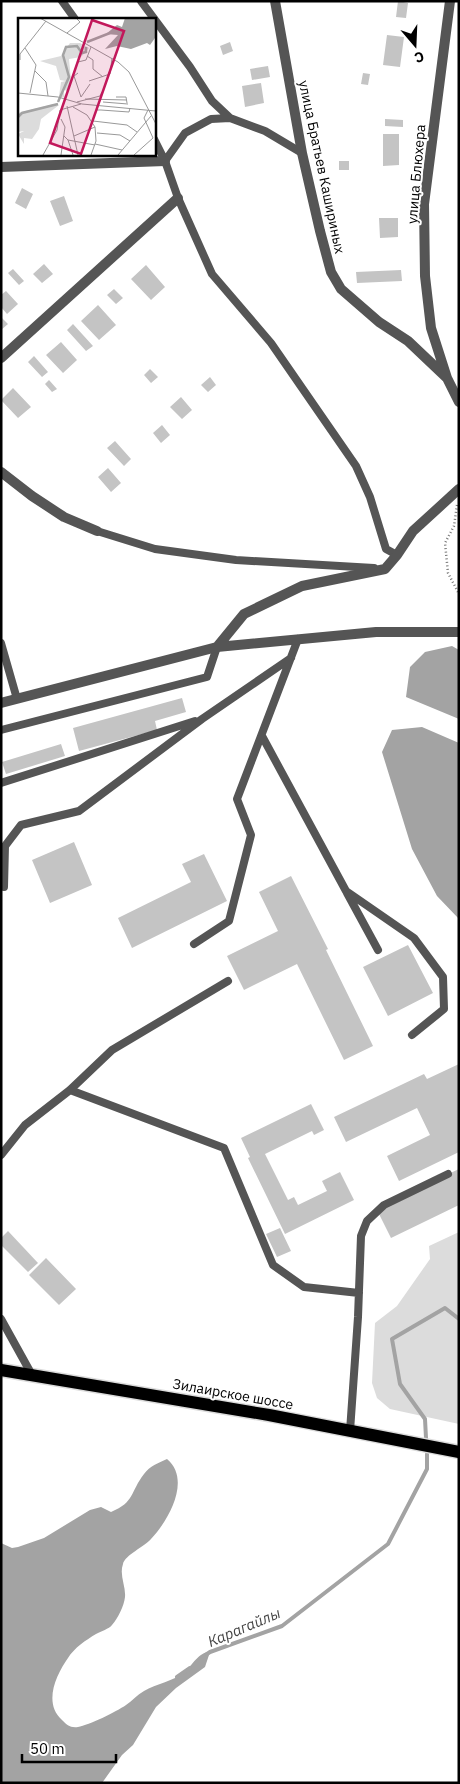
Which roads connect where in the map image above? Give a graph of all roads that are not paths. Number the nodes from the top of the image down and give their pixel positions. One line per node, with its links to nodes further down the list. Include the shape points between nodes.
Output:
1 (62, 1): 5 (lane)
2 (141, 1): 6 (lane)
3 (275, 1): 10 (street, улица Братьев Кашириных)
4 (450, 1): 15 (street, улица Блюхера, via 424,204 425,276 431,328)
5 (74, 18)
6 (154, 18)
7 (155, 20): 8 (lane, via 212,101)
8 (230, 118): 10 (lane, via 265,131); 11 (lane, via 211,119 185,133)
9 (155, 141): 11 (lane)
10 (302, 153): 15 (street, улица Братьев Кашириных, via 331,272 341,289 379,322 408,341)
11 (165, 161): 12 (street); 13 (lane)
12 (1, 168)
13 (178, 198): 14 (street); 20 (lane, via 212,274 271,343 356,466 386,548)
14 (1, 358)
15 (447, 378): 16 (street)
16 (459, 402)
17 (1, 472): 19 (street, via 64,517)
18 (459, 489): 20 (street, via 413,531)
19 (98, 531): 21 (lane, via 156,549 236,560)
20 (397, 555): 21 (street)
21 (385, 569): 25 (street, via 302,586 244,614)
22 (459, 632): 23 (street, via 376,632)
23 (298, 639): 25 (street); 26 (lane)
24 (1, 643): 27 (lane)
25 (217, 647): 27 (street); 30 (lane, via 207,677)
26 (291, 658): 29 (lane); 31 (lane)
27 (17, 699): 28 (street)
28 (1, 703)
29 (202, 719): 32 (lane); 33 (lane, via 79,811 21,825 5,846)
30 (1, 730)
31 (262, 736): 34 (lane); 35 (lane, via 237,799 251,835 229,921)
32 (1, 783)
33 (4, 887)
34 (346, 891): 36 (lane); 38 (lane, via 414,938 444,977 444,1009)
35 (194, 944)
36 (378, 950)
37 (228, 981): 39 (lane, via 112,1050)
38 (412, 1035)
39 (70, 1090): 40 (lane, via 25,1125); 42 (lane, via 224,1148 273,1264 304,1287)
40 (1, 1155)
41 (448, 1174): 42 (lane, via 384,1205 367,1221 361,1236)
42 (359, 1293): 46 (lane)
43 (1, 1319): 45 (lane)
44 (1, 1370): 45 (main road, Зилаирское шоссе)
45 (32, 1375): 46 (main road, Зилаирское шоссе)
46 (350, 1431): 47 (main road, Зилаирское шоссе)
47 (459, 1452)

